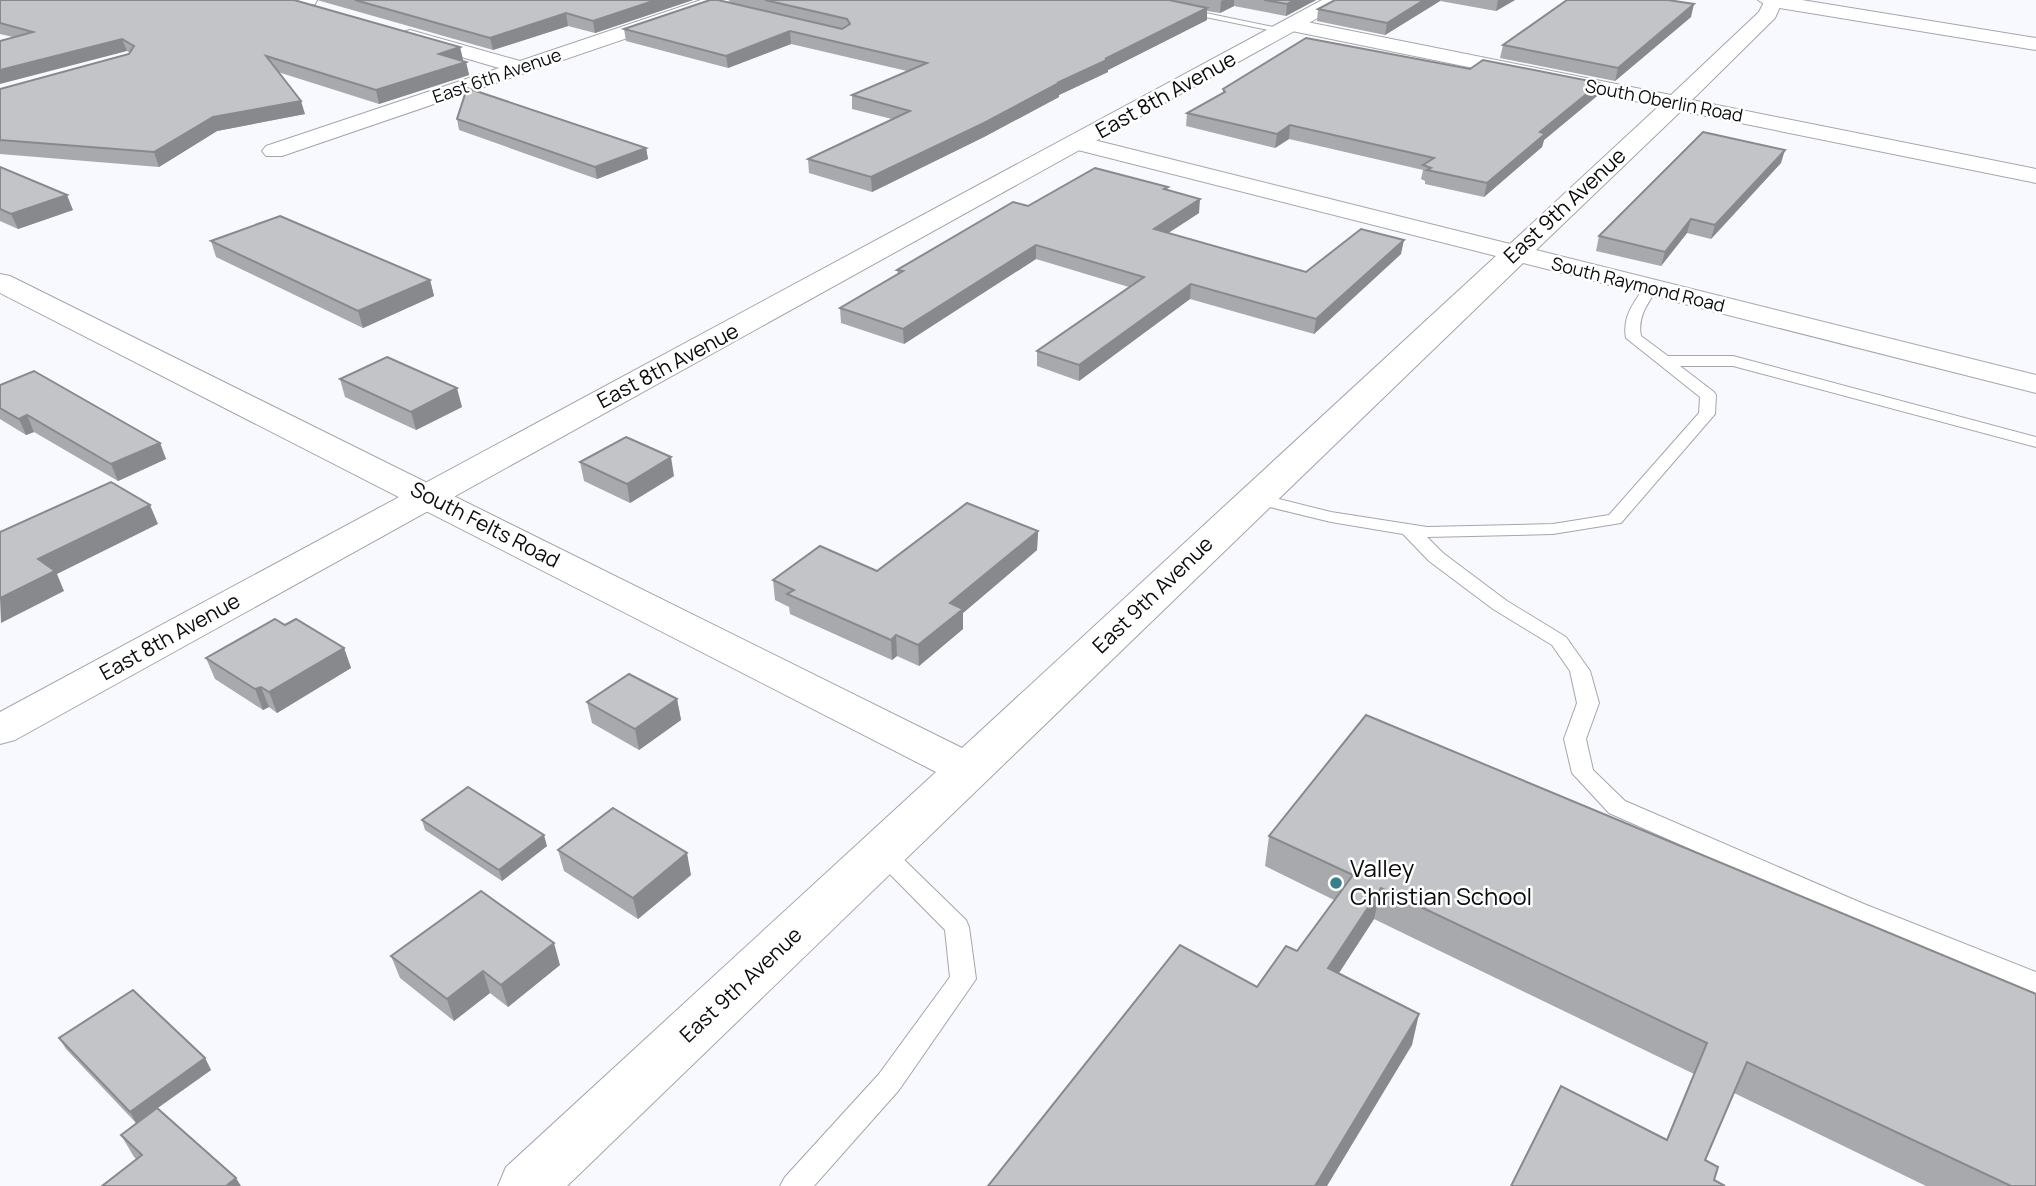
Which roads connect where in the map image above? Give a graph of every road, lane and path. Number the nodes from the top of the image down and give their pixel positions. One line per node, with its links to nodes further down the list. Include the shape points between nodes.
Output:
1 (1128, 0): 6 (lane)
2 (1336, 0): 6 (street, East 8th Avenue)
3 (1767, 0): 4 (street)
4 (1773, 0): 8 (street); 10 (street, East 9th Avenue, via 1768,14)
5 (717, 4): 9 (street, East 6th Avenue)
6 (1288, 28): 10 (street, South Oberlin Road); 11 (street, East 8th Avenue)
7 (390, 30): 9 (street)
8 (2036, 44)
9 (523, 68): 12 (street, East 6th Avenue)
10 (1676, 103): 13 (street, South Oberlin Road); 14 (street, East 9th Avenue)
11 (1078, 143): 14 (street, South Raymond Road); 20 (street, East 8th Avenue)
12 (274, 151)
13 (2036, 176)
14 (1513, 253): 16 (street, South Raymond Road); 21 (street, East 9th Avenue)
15 (0, 282): 20 (street, South Felts Road)
16 (1651, 288): 17 (lane, via 1636,309 1630,328 1634,338); 18 (street, South Raymond Road)
17 (1663, 361): 19 (lane, via 1733,361); 22 (lane, via 1709,395 1707,414 1615,519 1553,529)
18 (2036, 384)
19 (2036, 442)
20 (429, 496): 23 (street, East 8th Avenue); 24 (street, South Felts Road)
21 (1255, 498): 22 (lane, via 1331,517); 24 (street, East 9th Avenue)
22 (1409, 529): 26 (lane, via 1436,557 1500,605 1559,641 1580,671 1588,703 1575,739 1583,774 1617,807 1854,911)
23 (0, 730)
24 (969, 770): 25 (street, East 9th Avenue)
25 (882, 852): 27 (street, East 9th Avenue); 28 (lane, via 957,927 963,979 889,1082)
26 (2036, 983)
27 (527, 1186)
28 (795, 1186)

